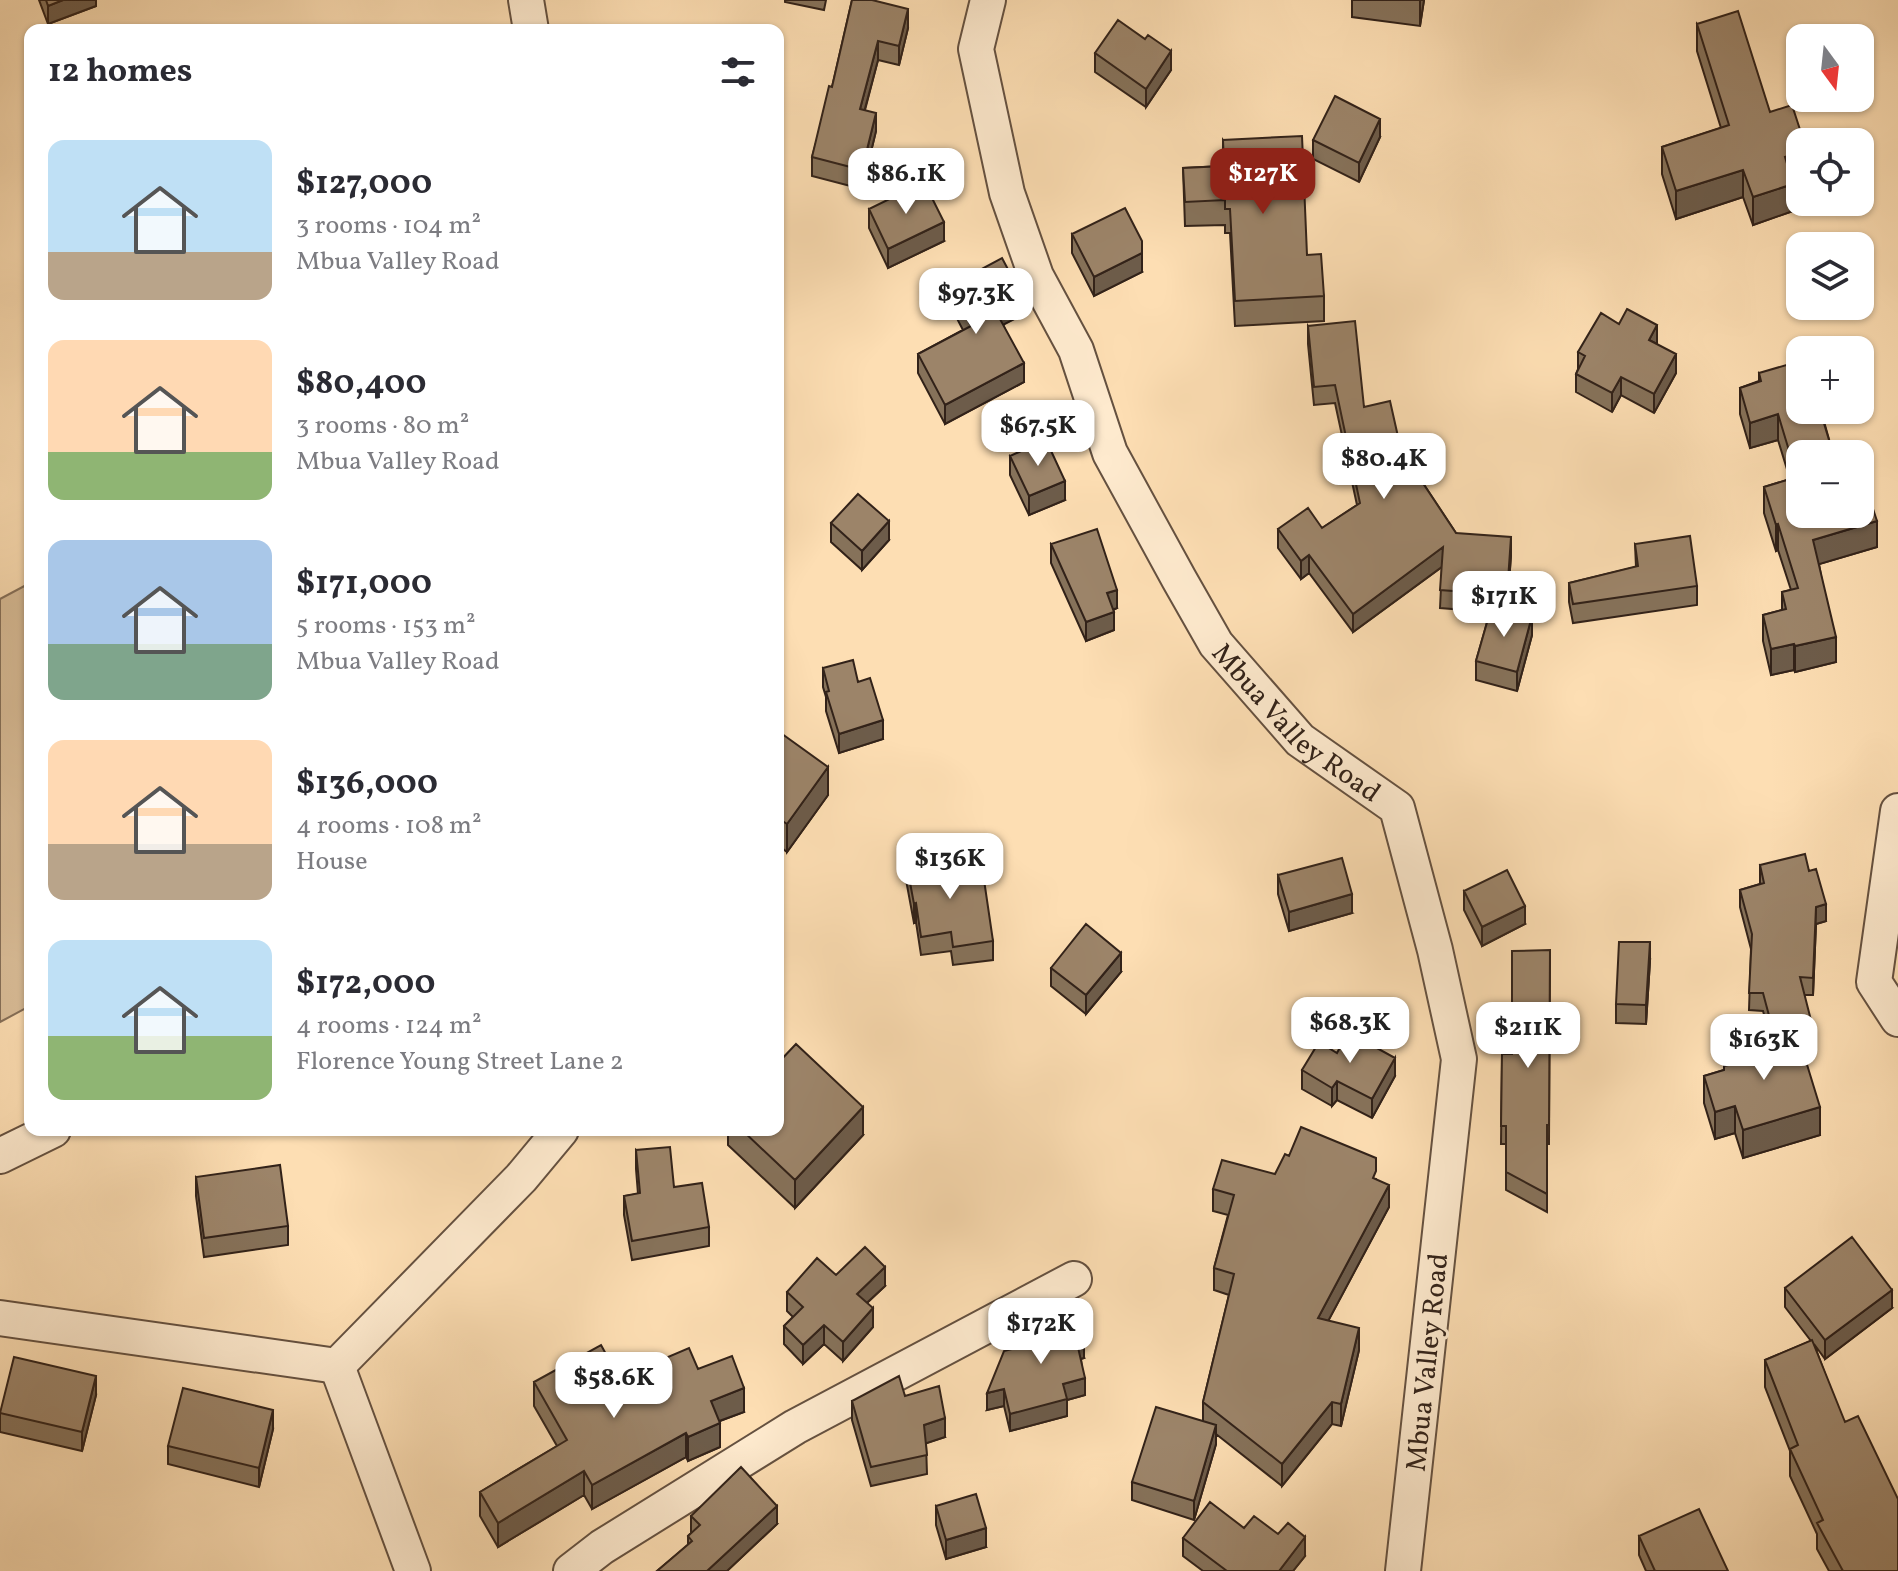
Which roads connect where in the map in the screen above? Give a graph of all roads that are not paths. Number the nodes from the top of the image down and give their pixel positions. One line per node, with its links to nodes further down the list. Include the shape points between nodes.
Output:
1 (526, 0): 3 (street)
2 (988, 0): 14 (street, Mbua Valley Road, via 976,49 1007,193 1036,276 1076,350 1110,453 1216,644 1300,740 1397,808 1435,950 1459,1059)
3 (530, 24)
4 (1898, 811): 5 (street, via 1874,982)
5 (1898, 1019)
6 (41, 1136): 8 (street)
7 (556, 1136): 11 (street)
8 (0, 1156)
9 (1074, 1279): 13 (street, via 795,1427)
10 (0, 1318): 11 (street)
11 (337, 1366): 12 (street)
12 (413, 1571)
13 (571, 1571)
14 (1403, 1571)

